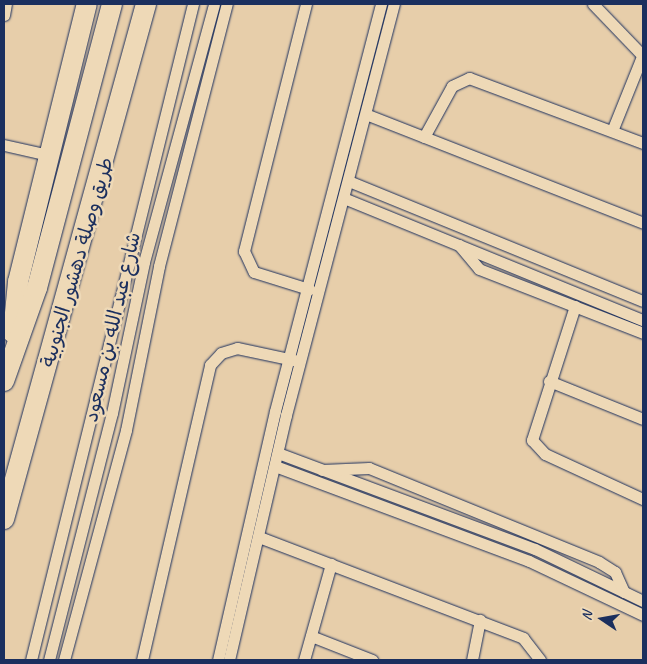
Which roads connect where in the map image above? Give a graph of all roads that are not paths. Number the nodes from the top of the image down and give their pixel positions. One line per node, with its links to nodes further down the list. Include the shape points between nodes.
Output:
1 (6, 4): 12 (street)
2 (87, 4): 25 (highway)
3 (112, 4): 37 (highway, طريق وصلة دهشور الجنوبية, via 37,288)
4 (146, 4): 50 (highway, طريق وصلة دهشور الجنوبية)
5 (193, 4): 60 (street, شارع عبد الله بن مسعود)
6 (214, 4): 13 (street, شارع عبد الله بن مسعود)
7 (227, 4): 14 (street)
8 (306, 4): 32 (street, via 244,251 254,272)
9 (381, 4): 22 (street)
10 (394, 4): 16 (street)
11 (593, 4): 15 (street)
12 (4, 15)
13 (207, 36): 14 (street); 18 (street, شارع عبد الله بن مسعود)
14 (219, 39): 20 (street)
15 (643, 55): 17 (street)
16 (368, 115): 19 (street); 24 (street)
17 (612, 131): 19 (street, via 469,78 452,86); 21 (street)
18 (182, 136): 20 (street); 30 (street, شارع عبد الله بن مسعود)
19 (424, 137): 28 (street)
20 (194, 139): 31 (street)
21 (643, 143)
22 (346, 144): 24 (street); 32 (street)
23 (4, 145): 25 (street)
24 (360, 148): 26 (street)
25 (48, 155): 37 (highway, via 18,282)
26 (351, 182): 27 (street); 33 (street)
27 (346, 199): 29 (street); 38 (street)
28 (643, 223)
29 (459, 245): 34 (street, via 479,269); 35 (street)
30 (144, 262): 31 (street); 45 (street, شارع عبد الله بن مسعود)
31 (159, 266): 46 (street)
32 (309, 289): 38 (street)
33 (643, 302)
34 (575, 306): 36 (street); 40 (street)
35 (643, 320)
36 (643, 333)
37 (11, 355): 39 (highway, طريق وصلة دهشور الجنوبية)
38 (296, 360): 42 (street); 48 (street); 63 (street, via 237,348 221,353 210,365)
39 (4, 381)
40 (549, 381): 41 (street); 47 (street, via 532,430 537,449)
41 (643, 419)
42 (278, 453): 43 (street); 44 (street)
43 (275, 466): 49 (street); 57 (street, via 529,560)
44 (322, 470): 55 (street, via 536,549); 55 (street, via 369,468 599,562 615,572)
45 (96, 480): 46 (street); 53 (street, شارع عبد الله بن مسعود)
46 (111, 484): 54 (street)
47 (643, 499)
48 (252, 512): 49 (street); 64 (street)
49 (264, 515): 51 (street)
50 (4, 519)
51 (259, 537): 52 (street); 65 (street)
52 (331, 564): 58 (street); 59 (street)
53 (70, 581): 54 (street); 61 (street, شارع عبد الله بن مسعود)
54 (84, 584): 62 (street)
55 (624, 592): 56 (street)
56 (643, 601)
57 (643, 615)
58 (480, 620): 68 (street); 69 (street, via 523,638)
59 (311, 636): 66 (street); 67 (street)
60 (31, 660)
61 (49, 660)
62 (64, 660)
63 (142, 660)
64 (218, 660)
65 (229, 660)
66 (304, 660)
67 (372, 660)
68 (472, 660)
69 (540, 660)

